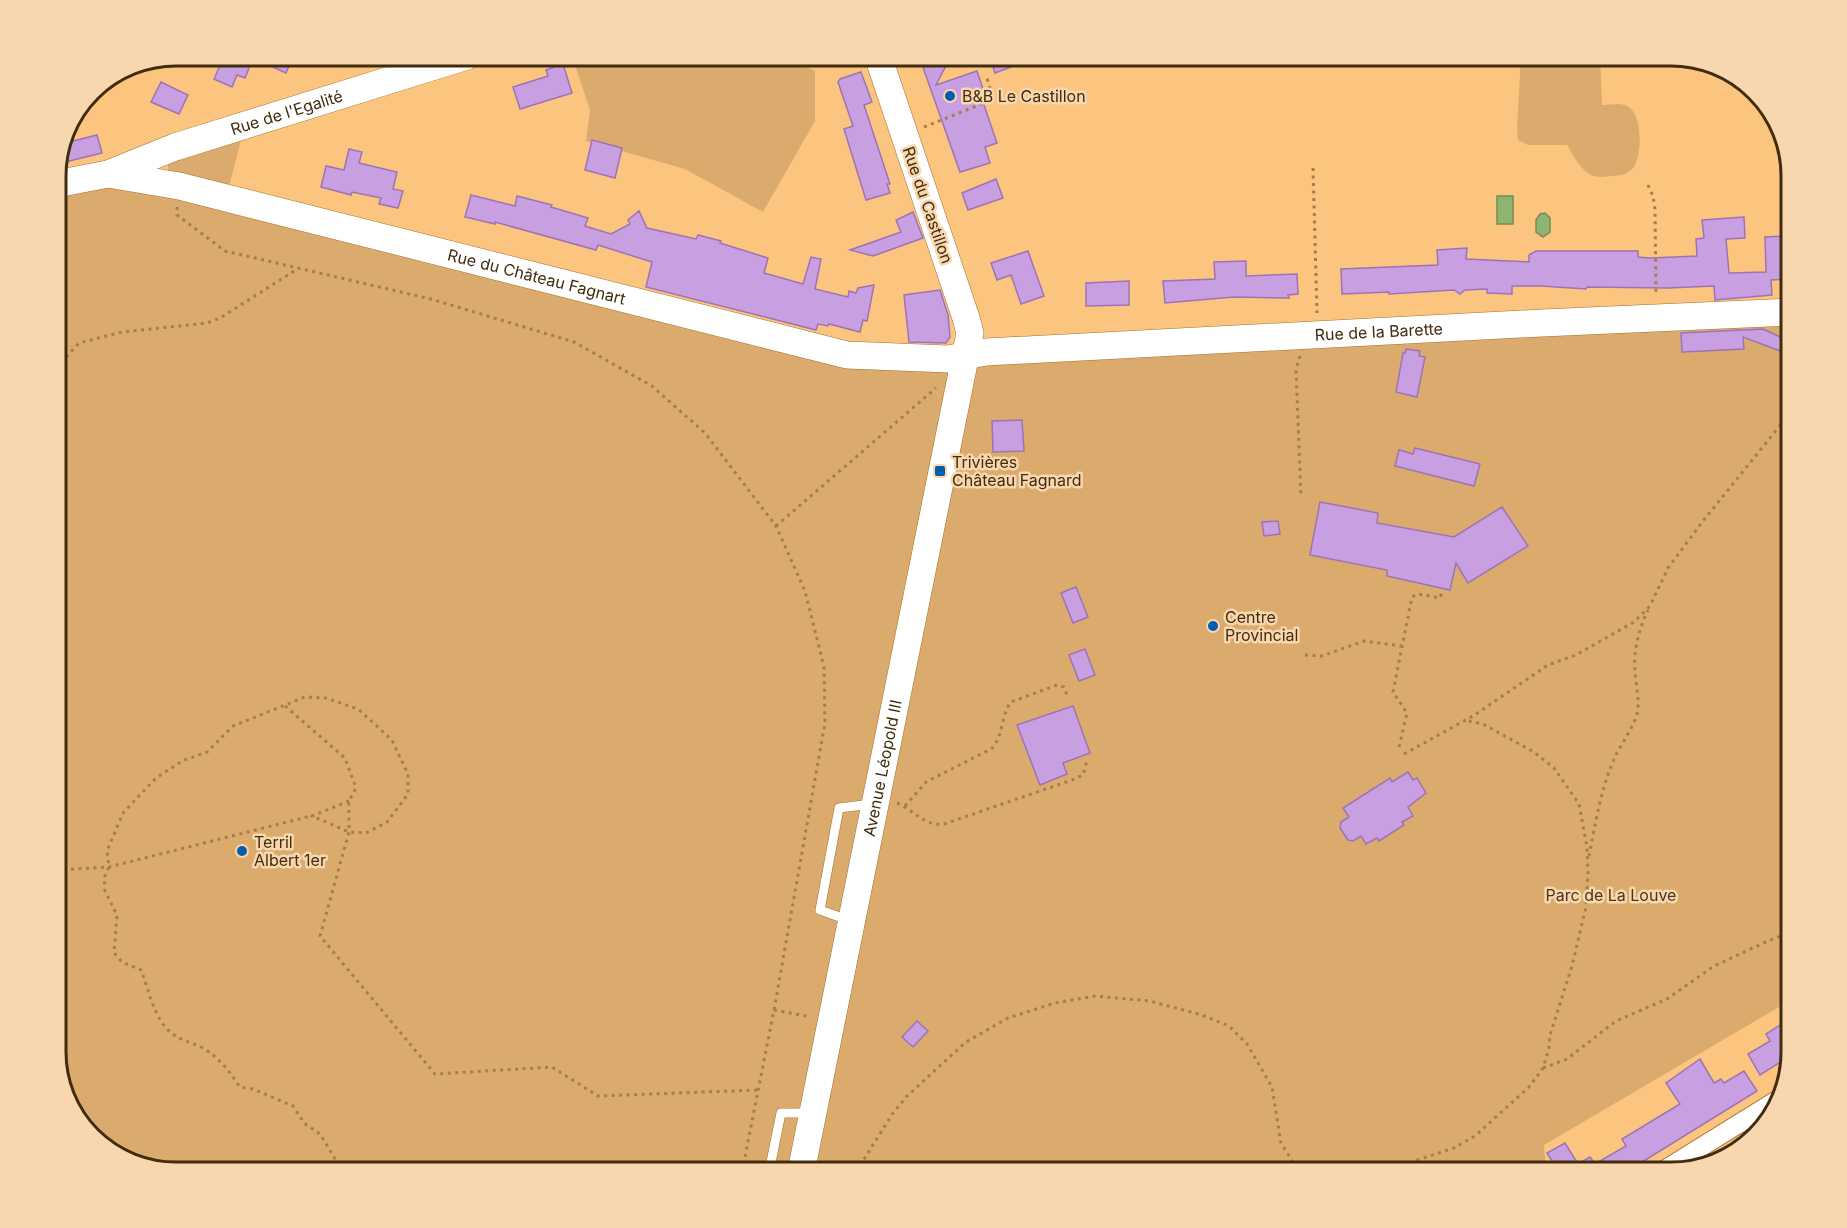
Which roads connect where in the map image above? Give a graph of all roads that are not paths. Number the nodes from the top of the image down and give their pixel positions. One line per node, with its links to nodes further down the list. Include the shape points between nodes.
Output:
1 (435, 66): 3 (street, Rue de l'Egalité, via 175,147)
2 (881, 66): 8 (street, Rue du Castillon, via 966,318 970,333)
3 (108, 174): 4 (street); 8 (street, Rue du Château Fagnart, via 179,186 848,355)
4 (66, 182)
5 (1781, 313): 6 (street, Rue de la Barette)
6 (1763, 314): 7 (street); 8 (street, Rue de la Barette, via 1656,318 1309,345)
7 (1781, 322)
8 (966, 359): 10 (street, Avenue Léopold III)
9 (1766, 1108): 11 (street)
10 (813, 1113): 12 (lane, via 781,1113); 13 (street, Avenue Léopold III)
11 (1680, 1161)
12 (771, 1162)
13 (803, 1162)

